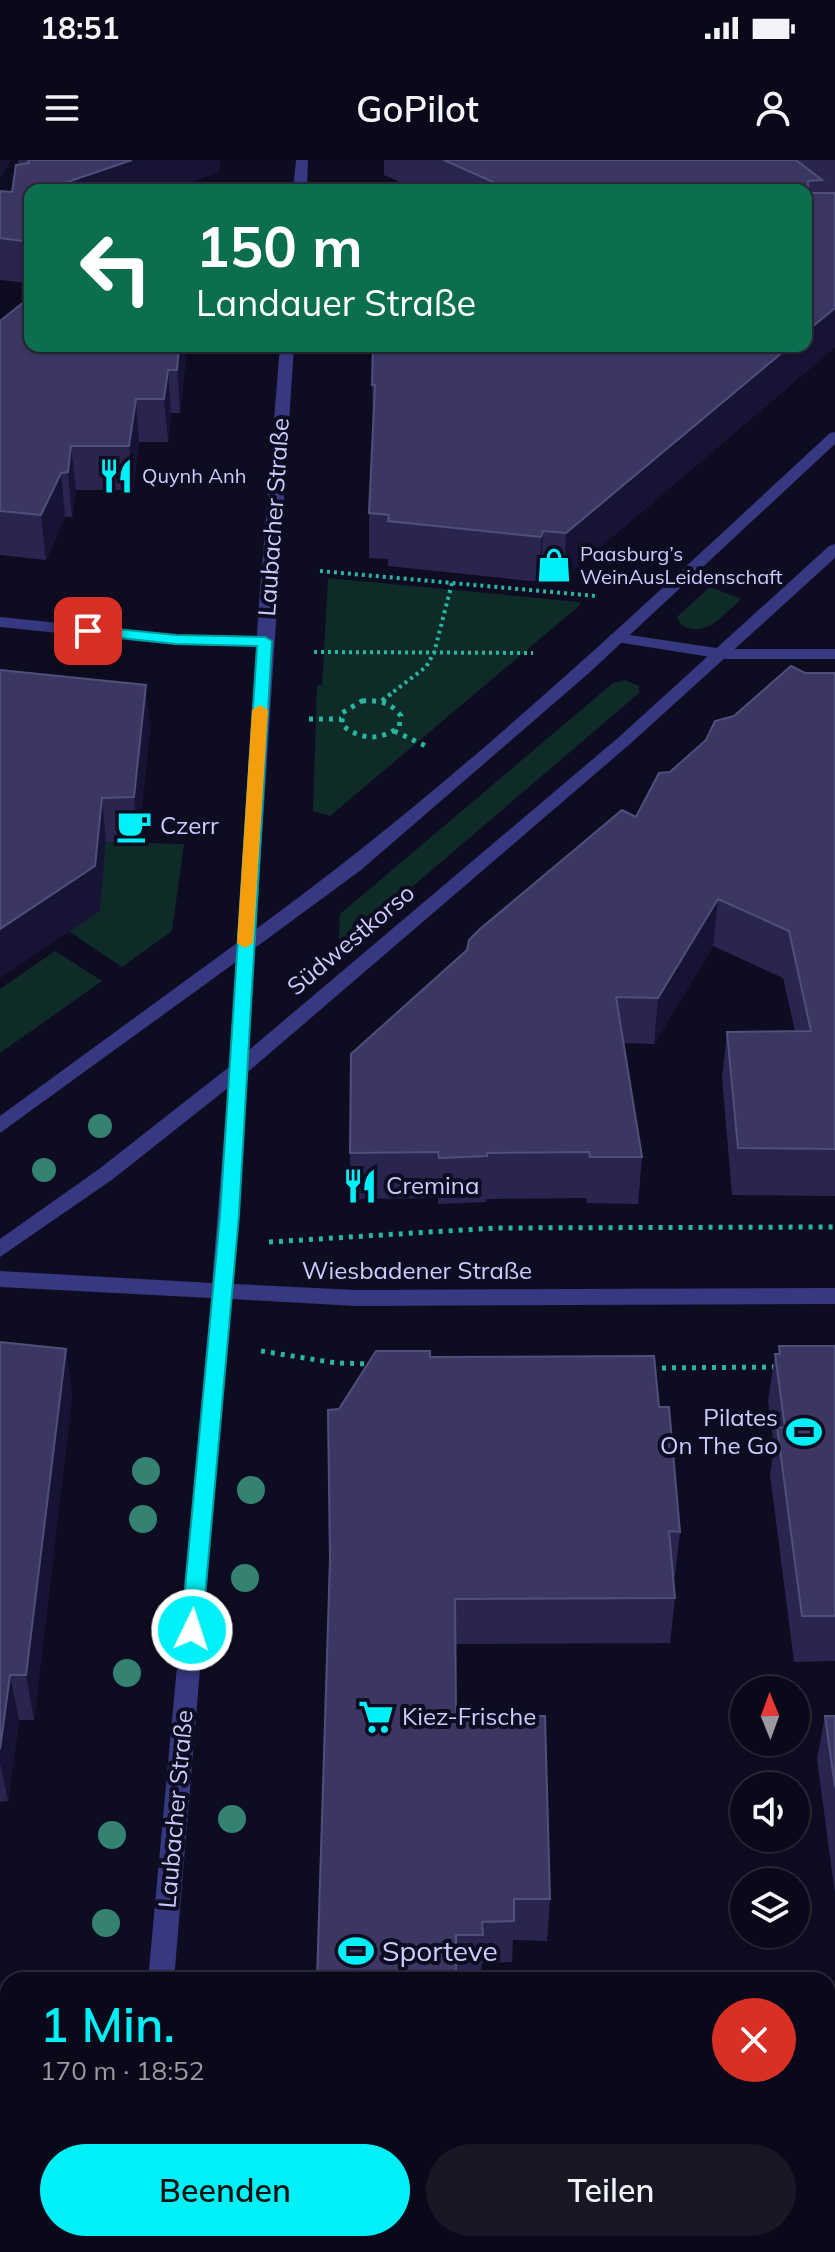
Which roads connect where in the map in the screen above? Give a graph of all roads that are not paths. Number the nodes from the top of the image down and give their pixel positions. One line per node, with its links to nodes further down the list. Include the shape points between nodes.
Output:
1 (302, 160): 2 (street)
2 (300, 184)
3 (287, 352): 8 (street, Laubacher Straße)
4 (835, 436): 7 (street)
5 (835, 549): 9 (street, Südwestkorso)
6 (0, 622): 8 (street, via 176,640)
7 (616, 638): 9 (street); 11 (street, via 355,866)
8 (265, 641): 11 (street, Laubacher Straße)
9 (723, 654): 10 (street); 12 (street, Südwestkorso)
10 (835, 654)
11 (245, 945): 12 (street, Laubacher Straße); 13 (street)
12 (238, 1068): 14 (street, Südwestkorso); 16 (street, Laubacher Straße)
13 (0, 1126)
14 (0, 1249)
15 (0, 1279): 16 (street, Wiesbadener Straße)
16 (221, 1293): 17 (street, Wiesbadener Straße, via 356,1298); 18 (street, Laubacher Straße)
17 (835, 1296)
18 (162, 1972)

